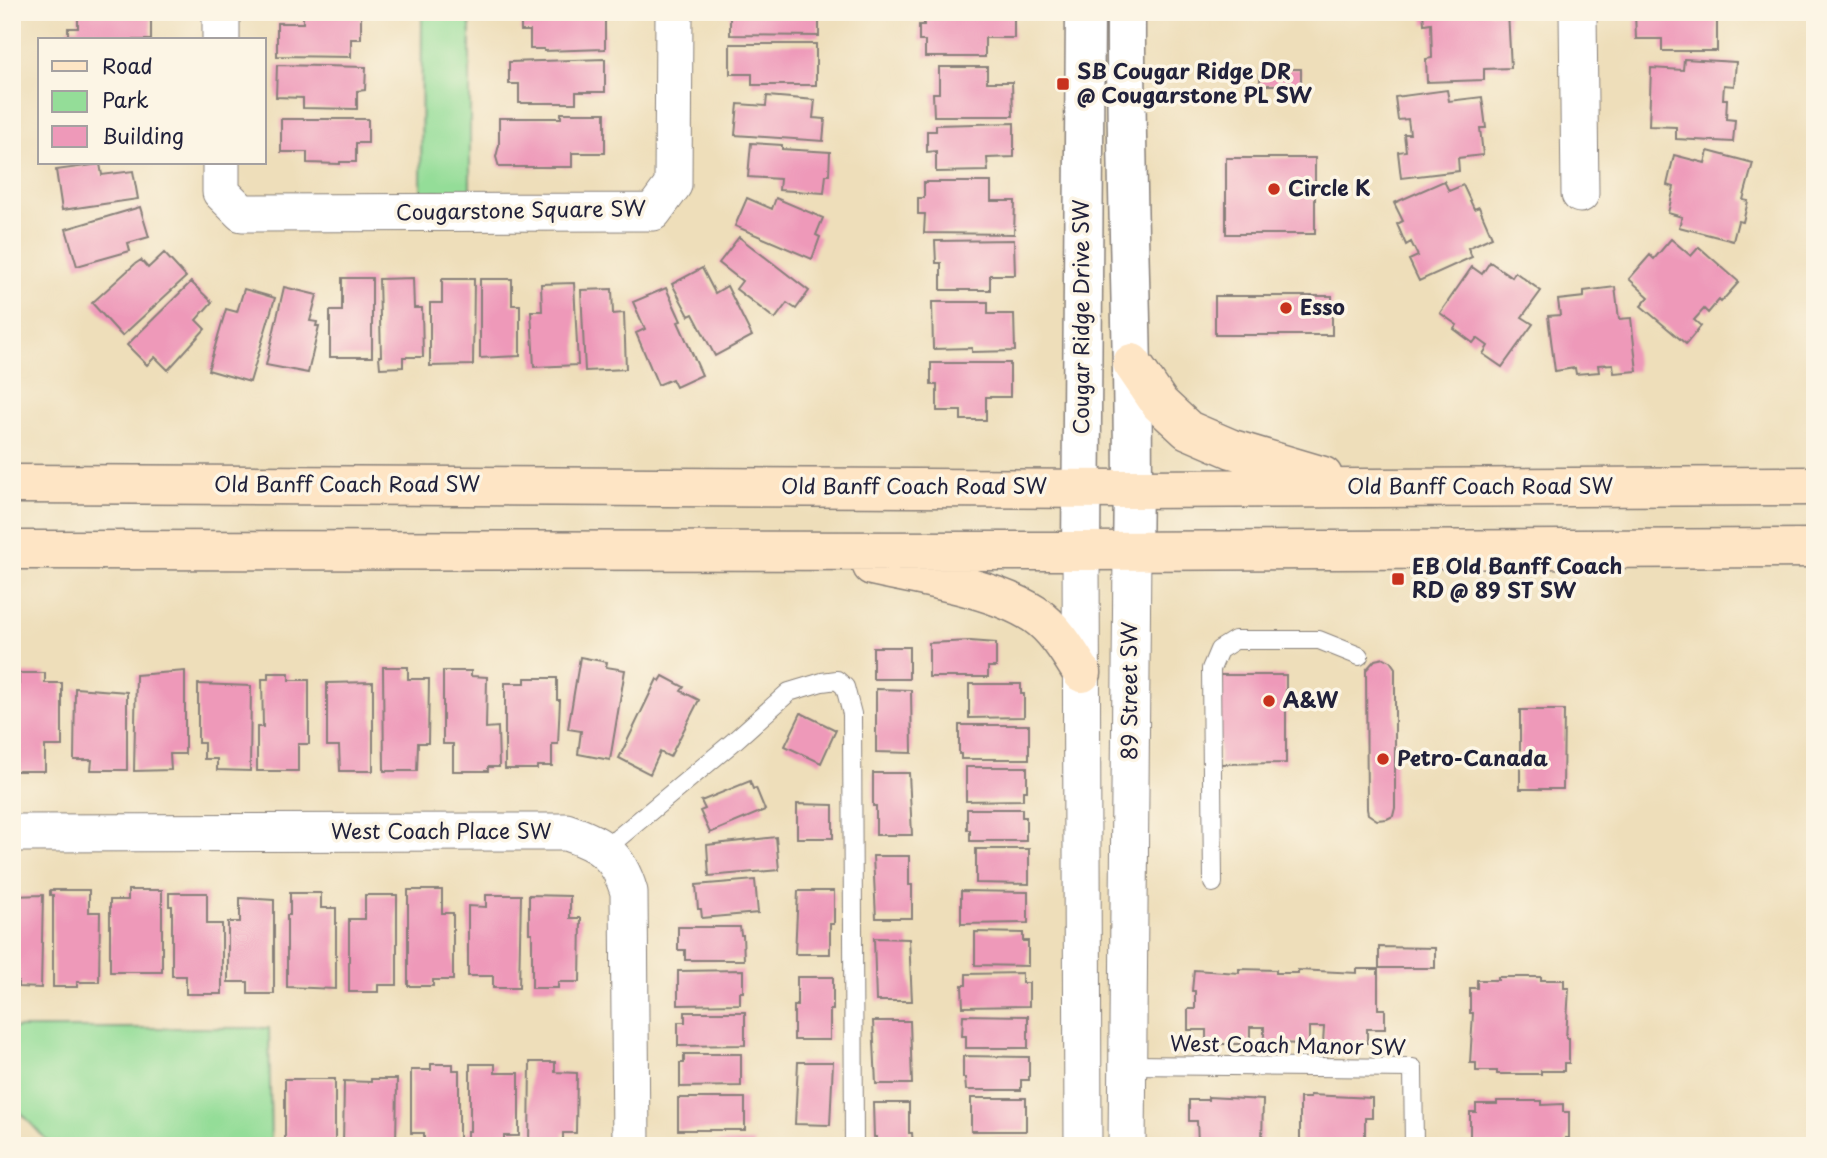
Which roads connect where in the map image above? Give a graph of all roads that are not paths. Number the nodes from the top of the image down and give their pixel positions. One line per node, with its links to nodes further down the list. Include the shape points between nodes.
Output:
1 (221, 12): 6 (street)
2 (674, 12): 9 (street, Cougarstone Square SW, via 673,185 653,212 242,213 221,191)
3 (1085, 12): 7 (street, Cougar Ridge Drive SW)
4 (1126, 12): 8 (street)
5 (1578, 12): 10 (street)
6 (221, 38)
7 (1084, 83): 8 (street); 14 (street, Cougar Ridge Drive SW)
8 (1126, 85): 11 (street)
9 (221, 164)
10 (1580, 194)
11 (1132, 363): 15 (main road, via 1160,404 1188,430 1232,449); 16 (street)
12 (12, 484): 14 (main road, Old Banff Coach Road SW)
13 (1815, 486): 15 (main road, Old Banff Coach Road SW)
14 (1081, 488): 16 (main road, Old Banff Coach Road SW); 20 (street, Cougar Ridge Drive SW)
15 (1362, 488): 16 (main road, Old Banff Coach Road SW)
16 (1133, 489): 21 (street, 89 Street SW)
17 (1815, 548): 21 (main road)
18 (12, 550): 19 (main road)
19 (795, 550): 20 (main road); 23 (main road, via 938,580 1016,605 1042,621)
20 (1081, 551): 21 (main road); 23 (street)
21 (1132, 551): 28 (street, 89 Street SW)
22 (1359, 656): 26 (lane, via 1319,640 1235,640 1219,650 1211,669)
23 (1082, 673): 27 (street)
24 (12, 833): 25 (street, West Coach Place SW, via 566,832)
25 (605, 849): 30 (street, via 624,874 629,892); 31 (lane, via 789,692 822,681 837,680 845,687 852,714)
26 (1213, 883)
27 (1083, 892): 28 (street); 32 (street)
28 (1130, 893): 29 (street, 89 Street SW)
29 (1129, 1065): 33 (street, 89 Street SW); 34 (lane, West Coach Manor SW, via 1413,1068)
30 (631, 1146)
31 (854, 1146)
32 (1083, 1146)
33 (1127, 1146)
34 (1414, 1146)

